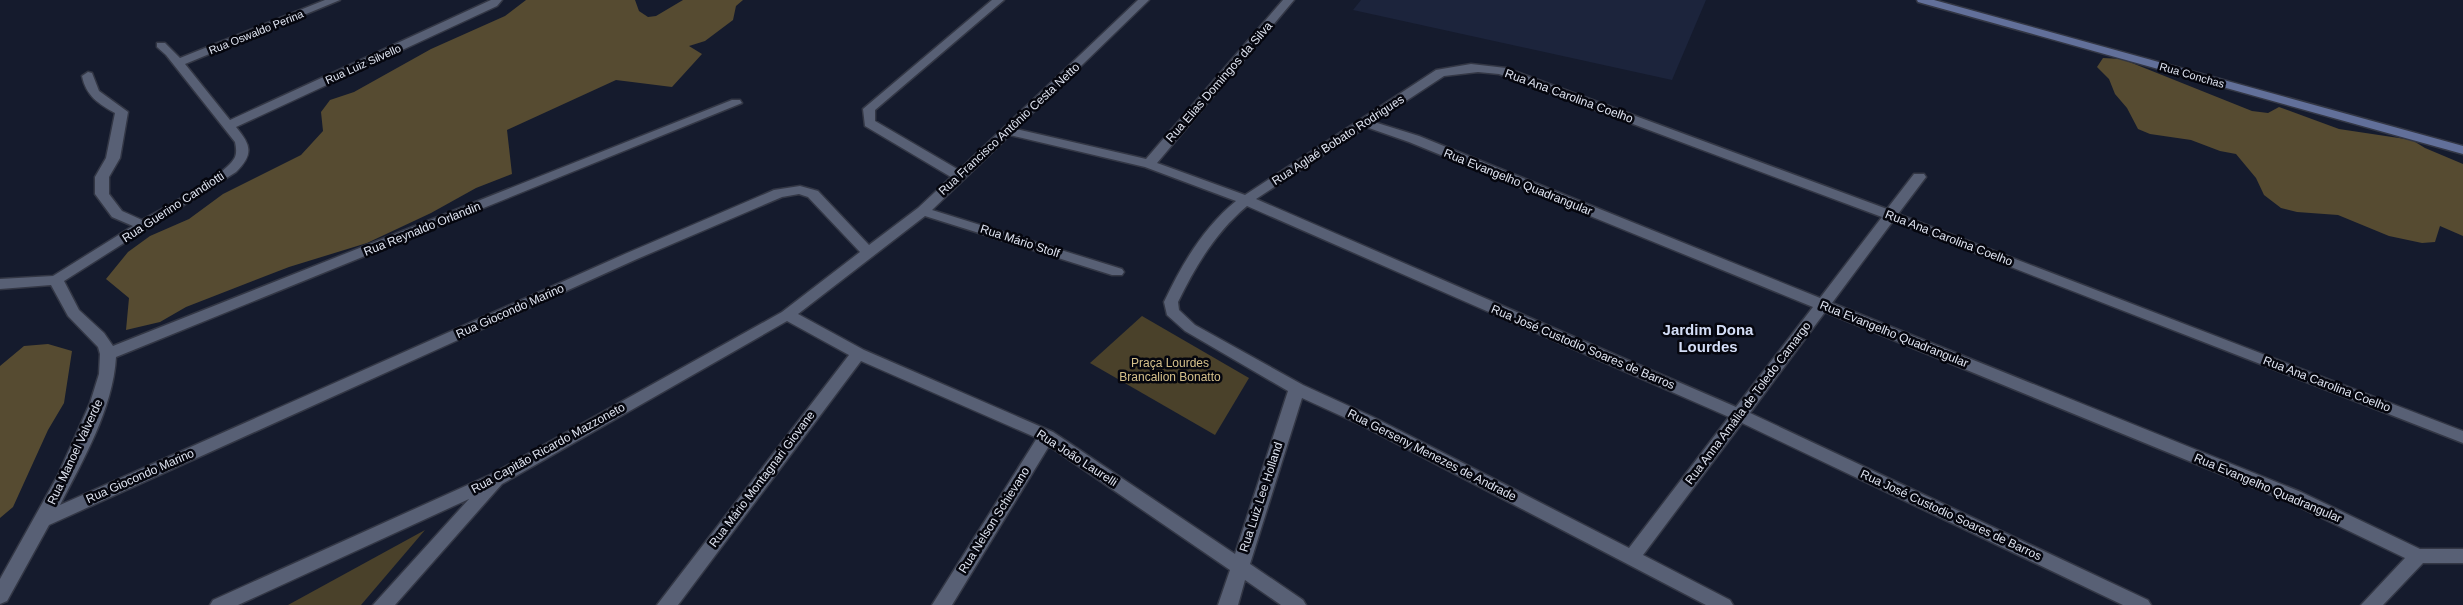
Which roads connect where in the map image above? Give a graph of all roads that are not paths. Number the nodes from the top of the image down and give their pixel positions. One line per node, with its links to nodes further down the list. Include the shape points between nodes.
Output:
1 (335, 0): 8 (street, Rua Oswaldo Perina)
2 (497, 0): 13 (street, Rua Luiz Silvello)
3 (999, 0): 17 (street, via 868,109 869,123)
4 (1144, 0): 14 (street, Rua Francisco Antônio Cesta Netto)
5 (1289, 0): 16 (street, Rua Elias Domingos da Silva)
6 (1922, 0): 15 (main road, Rua Conchas)
7 (161, 45): 8 (street, Rua Guerino Candiotti)
8 (178, 63): 13 (street, Rua Guerino Candiotti)
9 (88, 76): 22 (street, via 89,88 101,100 122,112 113,158 102,177 102,194 117,214)
10 (1430, 79): 12 (street, Rua Aglaé Bobato Rodrigues); 21 (street, Rua Ana Carolina Coelho, via 1453,69 1502,71)
11 (736, 103): 30 (street, Rua Reynaldo Orlandin)
12 (1365, 123): 19 (street, Rua Aglaé Bobato Rodrigues); 28 (street, Rua Evangelho Quadrangular)
13 (227, 126): 22 (street, Rua Guerino Candiotti, via 244,148 234,167)
14 (1009, 131): 16 (street, Rua José Custodio Soares de Barros); 17 (street, Rua Francisco Antônio Cesta Netto)
15 (2463, 150)
16 (1149, 164): 19 (street, Rua José Custodio Soares de Barros)
17 (960, 176): 20 (street, Rua Francisco Antônio Cesta Netto)
18 (1918, 177): 21 (street, Rua Anna Amália de Toledo Camargo)
19 (1246, 200): 27 (street, Rua Aglaé Bobato Rodrigues, via 1220,222); 33 (street, Rua José Custodio Soares de Barros)
20 (923, 211): 23 (street, Rua Francisco Antônio Cesta Netto); 24 (street, Rua Mário Stolf)
21 (1890, 216): 28 (street, Rua Anna Amália de Toledo Camargo); 35 (street, Rua Ana Carolina Coelho)
22 (143, 226): 25 (street, Rua Guerino Candiotti)
23 (868, 253): 29 (street); 37 (street, Rua Giocondo Marino, via 813,194 800,190 779,193)
24 (1117, 272)
25 (56, 280): 26 (street); 30 (street, via 76,317 98,334)
26 (0, 284)
27 (1179, 285): 32 (street, Rua Gerseny Menezes de Andrade, via 1171,302 1172,312 1178,320)
28 (1822, 305): 33 (street, Rua Anna Amália de Toledo Camargo); 38 (street, Rua Evangelho Quadrangular, via 2295,498)
29 (787, 315): 31 (street, Rua João Laurelli); 36 (street, Rua Capitão Ricardo Mazzoneto)
30 (108, 354): 37 (street, Rua Manoel Valverde, via 108,371 100,398)
31 (858, 354): 34 (street, Rua João Laurelli); 45 (street, Rua Mário Montagnari Giovane)
32 (1297, 389): 40 (street, Rua Gerseny Menezes de Andrade, via 1367,421); 41 (street, Rua Luiz Lee Holland)
33 (1739, 415): 40 (street, Rua Anna Amália de Toledo Camargo); 50 (street, Rua José Custodio Soares de Barros)
34 (1046, 436): 41 (street, Rua João Laurelli); 46 (street, Rua Nelson Schievano)
35 (2463, 437)
36 (498, 478): 43 (street, Rua Capitão Ricardo Mazzoneto); 44 (street)
37 (43, 520): 42 (street, Rua Manoel Valverde)
38 (2418, 556): 39 (street); 51 (street)
39 (2463, 556)
40 (1632, 557): 49 (street, Rua Gerseny Menezes de Andrade)
41 (1238, 567): 47 (street, Rua Luiz Lee Holland); 48 (street, Rua João Laurelli)
42 (0, 596)
43 (220, 605)
44 (383, 605)
45 (667, 605)
46 (942, 605)
47 (1228, 605)
48 (1296, 605)
49 (1723, 605)
50 (2141, 605)
51 (2371, 605)

